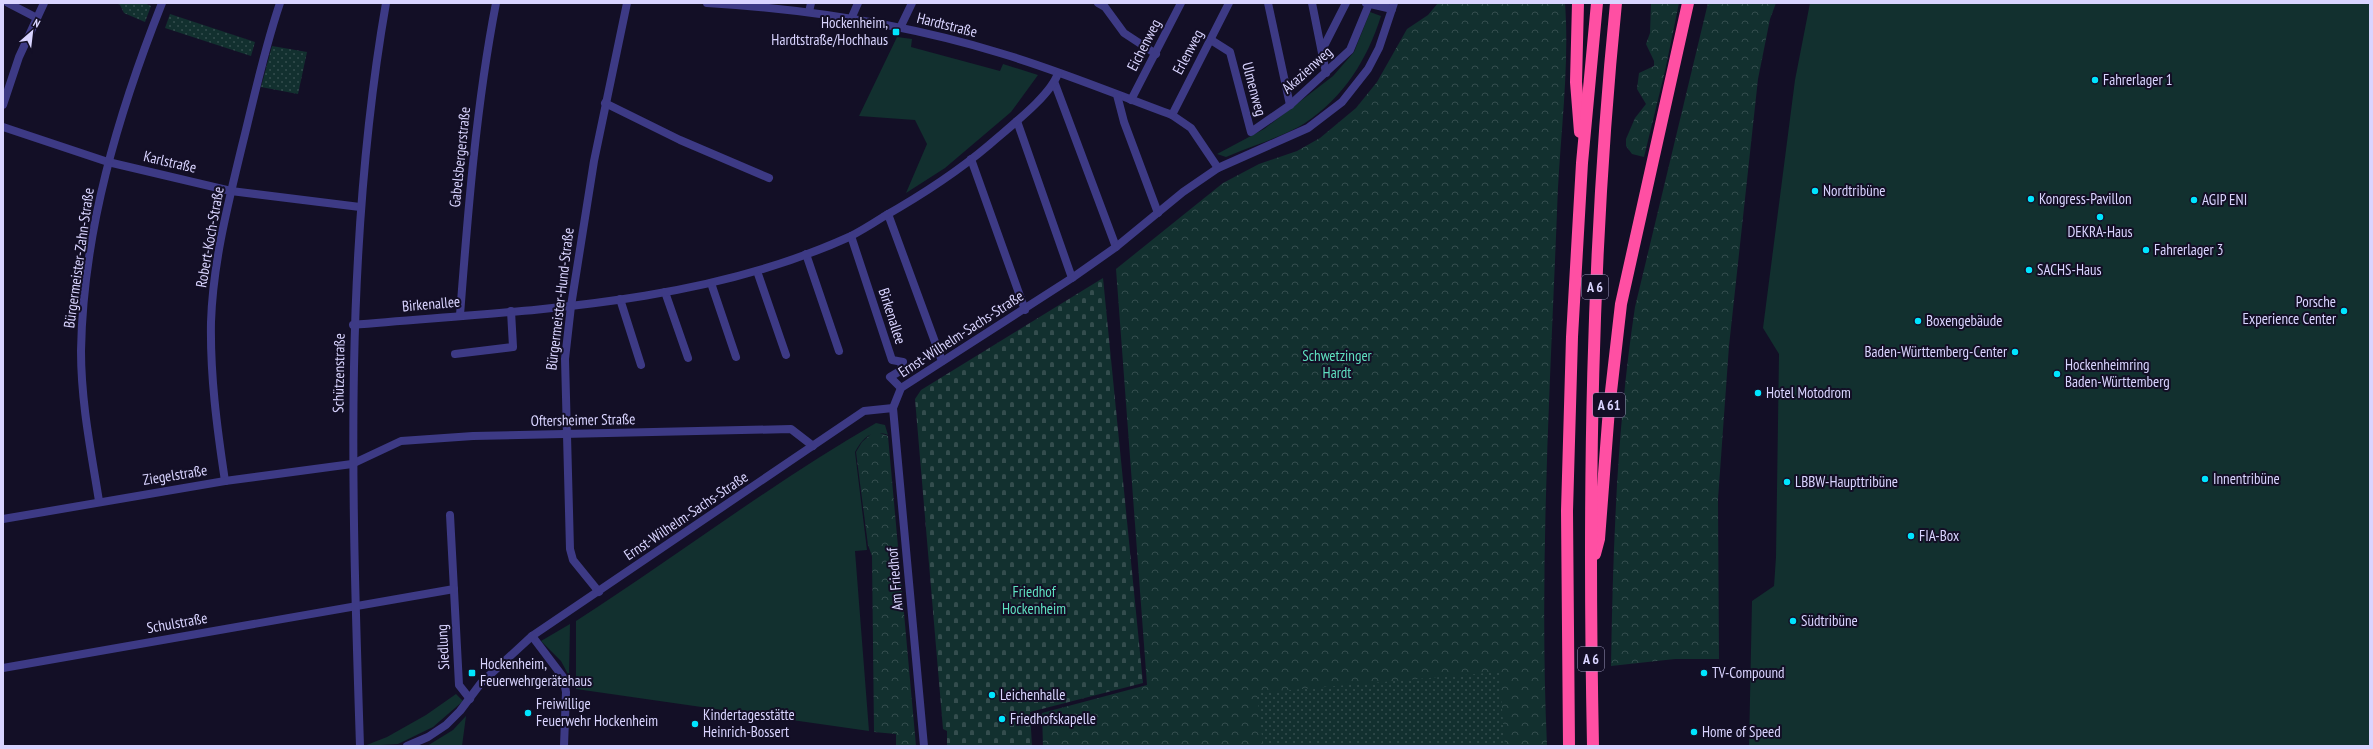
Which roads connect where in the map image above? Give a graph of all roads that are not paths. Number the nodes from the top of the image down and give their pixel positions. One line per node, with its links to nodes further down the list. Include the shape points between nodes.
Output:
1 (8, 3): 26 (street)
2 (44, 3): 26 (street)
3 (162, 3): 45 (street, Bürgermeister-Zahn-Straße, via 128,95)
4 (280, 3): 49 (street, Robert-Koch-Straße, via 267,42)
5 (386, 3): 50 (street, Schützenstraße, via 375,66)
6 (496, 3): 64 (street, Gabelsbergerstraße, via 484,66 474,148)
7 (627, 3): 37 (street, Bürgermeister-Hund-Straße)
8 (707, 3): 23 (street, Hardtstraße)
9 (810, 3): 25 (street)
10 (858, 3): 27 (street)
11 (912, 3): 28 (street)
12 (1098, 3): 31 (street, via 1105,7 1124,33)
13 (1181, 3): 31 (street, Eichenweg)
14 (1229, 3): 29 (street, Erlenweg)
15 (1268, 3): 39 (street)
16 (1312, 3): 30 (street)
17 (1346, 3): 30 (street)
18 (1368, 3): 24 (street); 33 (street, Akazienweg, via 1365,17 1350,50)
19 (1578, 3): 46 (highway, A 6, via 1576,82)
20 (1597, 3): 46 (highway, A 6)
21 (1616, 3): 82 (highway, A 6, via 1595,291 1590,415)
22 (1688, 3): 82 (highway, A 61, via 1621,304 1608,409 1598,539)
23 (754, 4): 25 (street, Hardtstraße)
24 (1393, 6): 47 (street, Ernst-Wilhelm-Sachs-Straße, via 1379,48 1368,69 1342,102 1308,128)
25 (809, 12): 27 (street, Hardtstraße)
26 (37, 18): 38 (street, via 19,57)
27 (850, 19): 28 (street, Hardtstraße)
28 (900, 28): 32 (street, Hardtstraße, via 1000,53)
29 (1210, 40): 40 (street, Erlenweg); 43 (street, Ulmenweg, via 1230,52)
30 (1322, 50): 33 (street)
31 (1156, 54): 36 (street, Eichenweg)
32 (1058, 73): 34 (street); 35 (street)
33 (1326, 73): 39 (street, Akazienweg)
34 (1055, 84): 41 (street, Birkenallee); 54 (street)
35 (1117, 95): 36 (street); 51 (street, via 1124,122)
36 (1131, 100): 40 (street)
37 (605, 103): 48 (street, via 674,137); 61 (street, Bürgermeister-Hund-Straße)
38 (3, 105)
39 (1290, 105): 43 (street, Akazienweg)
40 (1172, 115): 47 (street, via 1191,128)
41 (1017, 121): 44 (street, Birkenallee); 57 (street)
42 (3, 127): 45 (street, Karlstraße)
43 (1251, 132)
44 (972, 159): 52 (street, Birkenallee, via 930,189); 62 (street)
45 (108, 162): 49 (street, Karlstraße); 79 (street, Bürgermeister-Zahn-Straße, via 96,214 83,308 81,352 85,421)
46 (1582, 163): 93 (highway, A 6, via 1572,337 1567,511)
47 (1218, 168): 51 (street, Ernst-Wilhelm-Sachs-Straße)
48 (769, 178)
49 (232, 191): 50 (street, Karlstraße); 78 (street, Robert-Koch-Straße, via 217,264 212,321 214,410)
50 (360, 207): 65 (street, Schützenstraße)
51 (1158, 212): 54 (street, Ernst-Wilhelm-Sachs-Straße)
52 (888, 214): 53 (street, Birkenallee); 71 (street, Birkenallee)
53 (851, 236): 55 (street, Birkenallee); 73 (street, Birkenallee, via 892,360 903,362 900,371 890,377)
54 (1116, 247): 57 (street, Ernst-Wilhelm-Sachs-Straße)
55 (806, 254): 56 (street, Birkenallee); 66 (street)
56 (757, 271): 58 (street, Birkenallee); 68 (street)
57 (1072, 278): 62 (street, Ernst-Wilhelm-Sachs-Straße)
58 (711, 283): 59 (street, Birkenallee); 69 (street)
59 (665, 292): 60 (street, Birkenallee); 70 (street)
60 (620, 299): 61 (street, Birkenallee); 72 (street)
61 (571, 306): 63 (street, Birkenallee); 75 (street, Bürgermeister-Hund-Straße, via 565,359)
62 (1025, 310): 71 (street, Ernst-Wilhelm-Sachs-Straße)
63 (510, 311): 64 (street, Birkenallee); 67 (street, via 514,347)
64 (460, 315): 65 (street, Birkenallee)
65 (353, 325): 77 (street, Schützenstraße)
66 (839, 351)
67 (455, 354)
68 (786, 356)
69 (736, 357)
70 (688, 358)
71 (942, 361): 73 (street, Ernst-Wilhelm-Sachs-Straße)
72 (641, 365)
73 (901, 388): 74 (street, Ernst-Wilhelm-Sachs-Straße)
74 (893, 408): 76 (street, Ernst-Wilhelm-Sachs-Straße, via 864,411); 92 (street, Am Friedhof)
75 (566, 435): 76 (street, Oftersheimer Straße, via 791,428); 77 (street, Oftersheimer Straße, via 402,440); 84 (street, Bürgermeister-Hund-Straße, via 572,556)
76 (813, 446): 84 (street, Ernst-Wilhelm-Sachs-Straße)
77 (352, 464): 78 (street, Ziegelstraße); 85 (street, Schützenstraße)
78 (225, 481): 79 (street, Ziegelstraße)
79 (99, 501): 81 (street, Ziegelstraße)
80 (450, 515): 83 (street, Siedlung)
81 (3, 518)
82 (1590, 572): 94 (highway, A 6)
83 (454, 589): 85 (street); 88 (street, Siedlung, via 459,686)
84 (599, 592): 86 (street, Ernst-Wilhelm-Sachs-Straße)
85 (355, 606): 87 (street, Schulstraße); 89 (street, Schützenstraße)
86 (532, 636): 88 (street, Ernst-Wilhelm-Sachs-Straße, via 481,683); 91 (street, via 563,677 566,692)
87 (3, 668)
88 (470, 699): 90 (street, Ernst-Wilhelm-Sachs-Straße, via 446,724 428,737)
89 (360, 746)
90 (407, 746)
91 (564, 746)
92 (924, 746)
93 (1569, 746)
94 (1593, 746)

